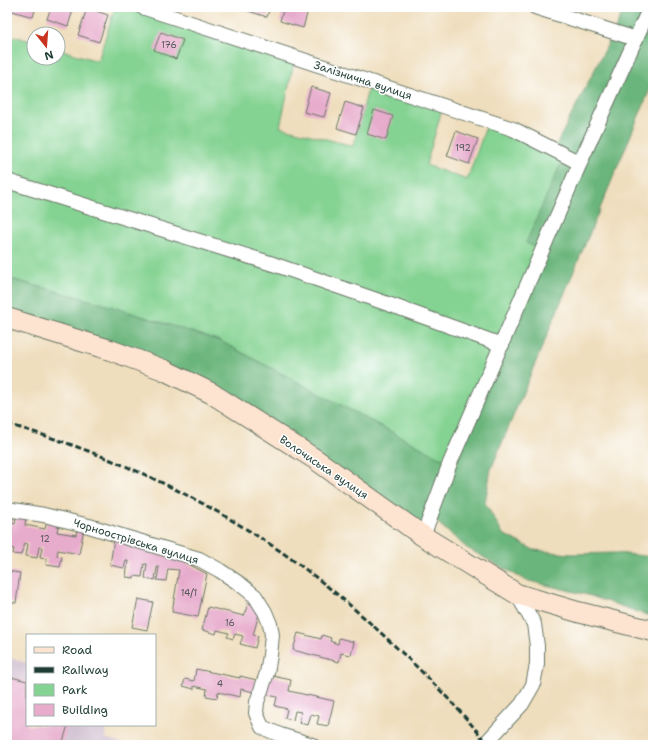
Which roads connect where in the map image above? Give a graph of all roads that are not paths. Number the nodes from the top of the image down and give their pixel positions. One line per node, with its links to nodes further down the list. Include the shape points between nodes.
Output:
1 (142, 7): 5 (street, Залізнична вулиця, via 513,129)
2 (535, 7): 4 (street)
3 (650, 7): 4 (street)
4 (636, 39): 5 (street)
5 (580, 163): 8 (street)
6 (7, 181): 8 (street, via 273,264)
7 (7, 318): 10 (main road, Волочиська вулиця, via 110,350 164,370 211,393 315,458)
8 (502, 345): 10 (street, via 450,463)
9 (7, 509): 13 (street, Чорноострівська вулиця, via 89,526 199,559 240,584 255,596 265,612 272,635 267,673 256,702 256,713 262,727)
10 (424, 536): 11 (main road, Волочиська вулиця)
11 (517, 594): 12 (main road, Волочиська вулиця); 14 (street, via 534,624 537,664 533,685 522,704)
12 (644, 629)
13 (312, 745)
14 (484, 745)

